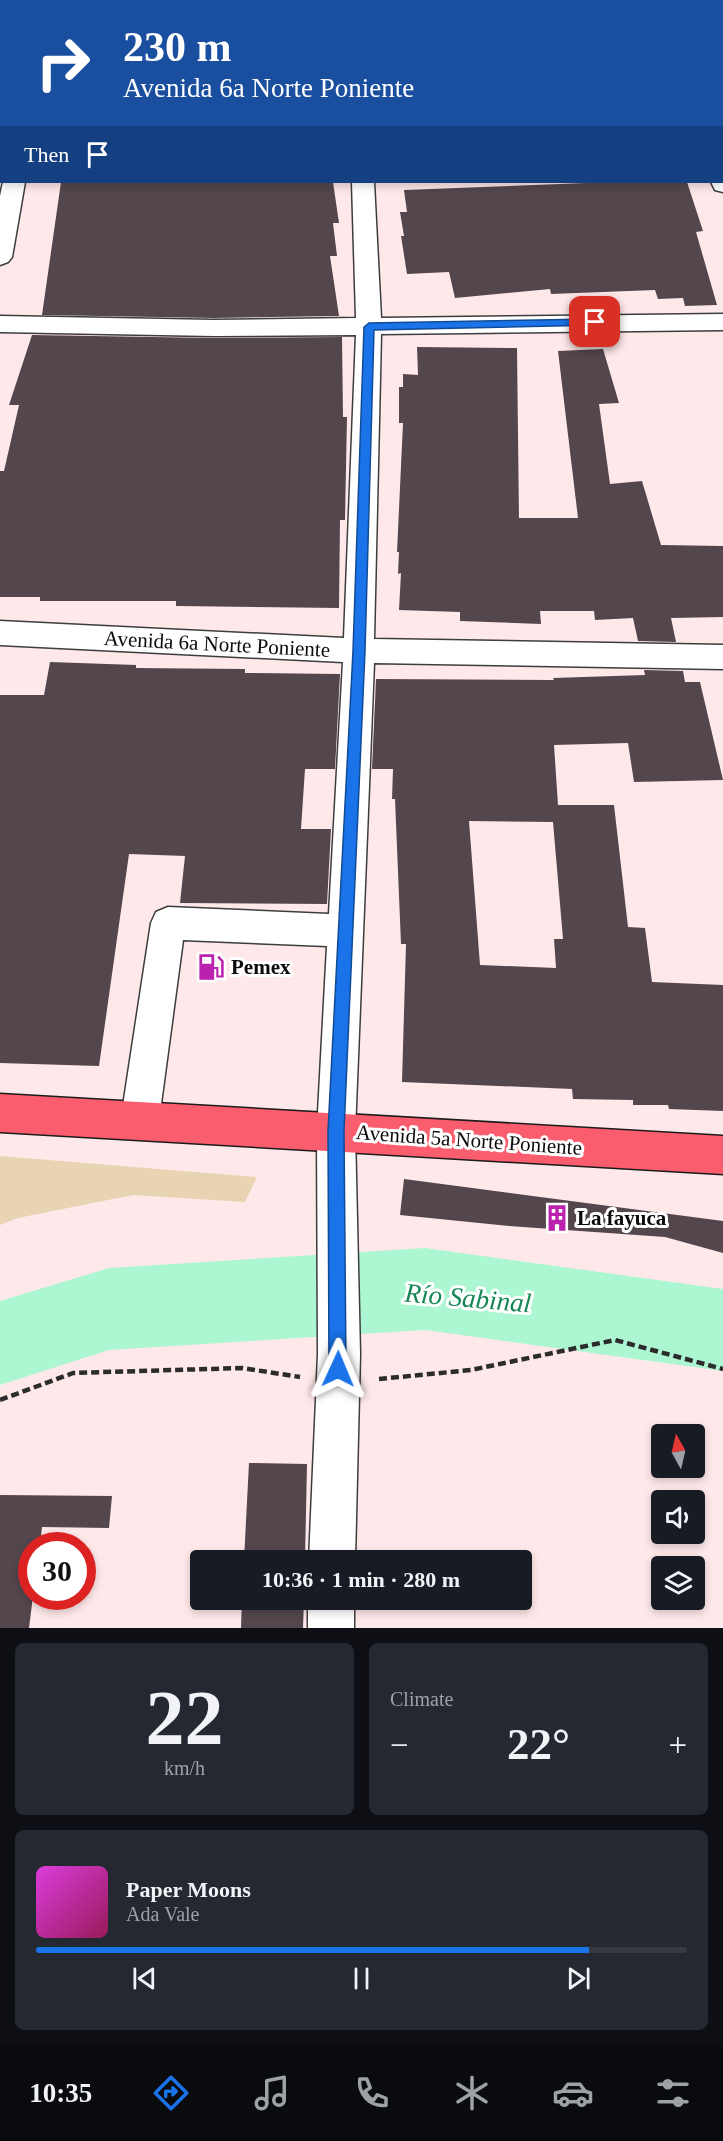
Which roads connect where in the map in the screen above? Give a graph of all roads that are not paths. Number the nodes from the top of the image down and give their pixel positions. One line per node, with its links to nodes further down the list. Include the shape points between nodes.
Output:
1 (14, 183): 3 (street)
2 (363, 183): 6 (street)
3 (0, 257)
4 (723, 322): 6 (street)
5 (0, 324): 6 (street)
6 (369, 327): 8 (street)
7 (0, 633): 8 (street, Avenida 6a Norte Poniente)
8 (359, 651): 9 (street, Avenida 6a Norte Poniente); 10 (street)
9 (723, 657)
10 (344, 931): 12 (street, via 168,923); 13 (street)
11 (0, 1113): 12 (main road, Avenida 5a Norte Poniente)
12 (140, 1119): 13 (main road, Avenida 5a Norte Poniente)
13 (336, 1131): 14 (main road, Avenida 5a Norte Poniente); 15 (street, via 338,1369)
14 (723, 1155)
15 (332, 1550)
16 (331, 1610): 17 (street)
17 (331, 1628)

